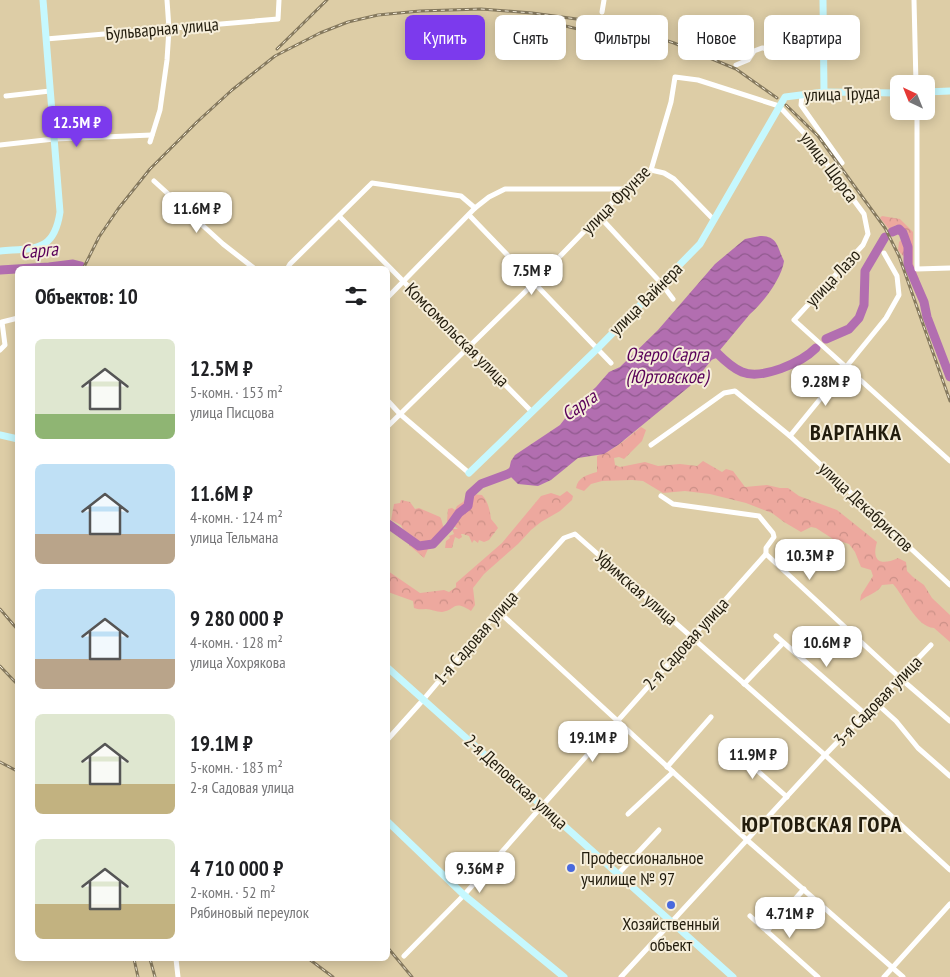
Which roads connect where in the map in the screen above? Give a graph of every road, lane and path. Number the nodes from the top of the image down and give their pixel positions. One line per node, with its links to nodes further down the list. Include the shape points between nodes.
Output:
1 (43, 0): 10 (street)
2 (167, 0): 9 (street)
3 (279, 0): 9 (street, Бульварная улица, via 278,19)
4 (604, 0): 7 (street)
5 (823, 0): 8 (street)
6 (914, 0): 14 (street)
7 (602, 12)
8 (823, 15)
9 (168, 29): 10 (street, Бульварная улица); 25 (street, via 160,110)
10 (46, 39): 15 (street)
11 (764, 48): 13 (street, via 754,51 748,60)
12 (824, 60): 17 (street)
13 (736, 65)
14 (916, 75)
15 (50, 91): 21 (street); 26 (street)
16 (950, 91): 18 (street)
17 (824, 92): 19 (street, улица Труда); 20 (street, улица Труда)
18 (935, 92)
19 (890, 93)
20 (802, 95): 22 (street, улица Труда); 29 (street, via 801,105)
21 (6, 96)
22 (785, 97): 23 (street, улица Вайнера)
23 (779, 106): 30 (street, улица Фрунзе, via 698,80 675,77 671,102); 37 (street, улица Вайнера); 38 (street, улица Щорса, via 804,133 864,214)
24 (917, 120): 45 (street, via 917,269)
25 (152, 135): 26 (street); 27 (street)
26 (54, 139): 28 (street); 39 (street, via 60,212 54,235 37,248)
27 (150, 142)
28 (0, 145)
29 (842, 164)
30 (650, 170): 32 (street, улица Фрунзе, via 637,177); 37 (street, via 674,179)
31 (154, 181): 41 (street)
32 (626, 190): 33 (street, via 505,189); 36 (street, улица Фрунзе)
33 (475, 208): 34 (street); 35 (street, via 461,196 372,183)
34 (469, 215): 46 (street); 47 (street)
35 (340, 216): 42 (street); 43 (street, Комсомольская улица)
36 (599, 216): 47 (street, улица Фрунзе); 48 (street)
37 (714, 220): 48 (street, улица Вайнера, via 700,244)
38 (868, 234): 56 (street, улица Лазо, via 863,245 794,320)
39 (0, 251)
40 (884, 253): 56 (street, via 897,276 900,295 886,318)
41 (251, 266)
42 (289, 266)
43 (388, 266)
44 (390, 268): 46 (street, Комсомольская улица)
45 (950, 268)
46 (403, 281): 49 (street); 53 (street, Комсомольская улица)
47 (534, 283): 53 (street, улица Фрунзе); 54 (street)
48 (661, 283): 50 (street); 54 (street, улица Вайнера)
49 (390, 295)
50 (673, 298)
51 (15, 319): 52 (street, via 2,322 5,345)
52 (0, 347)
53 (468, 347): 58 (street, Комсомольская улица); 59 (street, улица Фрунзе)
54 (597, 349): 55 (street); 58 (street, улица Вайнера)
55 (610, 363)
56 (846, 367): 62 (street); 65 (street)
57 (390, 402): 59 (street)
58 (532, 412): 66 (street, улица Вайнера)
59 (400, 414): 60 (street, улица Фрунзе); 66 (street)
60 (390, 424)
61 (0, 434): 63 (street)
62 (790, 436): 64 (street, улица Декабристов, via 735,391 724,393); 71 (street, улица Декабристов)
63 (15, 438)
64 (651, 445)
65 (950, 462)
66 (469, 473)
67 (661, 496): 69 (street, via 673,504 759,516 774,536)
68 (564, 538): 72 (street, 1-я Садовая улица); 74 (street, Уфимская улица, via 575,534)
69 (766, 554): 74 (street, 2-я Садовая улица); 78 (street)
70 (950, 576): 71 (street)
71 (948, 583)
72 (498, 611): 80 (street, 1-я Садовая улица); 84 (street)
73 (776, 636): 75 (street)
74 (692, 638): 79 (street, Уфимская улица); 84 (street, 2-я Садовая улица)
75 (783, 643): 79 (street); 82 (street)
76 (931, 645): 78 (street, 3-я Садовая улица)
77 (390, 670): 80 (street, 2-я Деповская улица)
78 (900, 678): 81 (street, 3-я Садовая улица); 85 (street)
79 (744, 684): 88 (street, Уфимская улица)
80 (423, 700): 86 (street, 1-я Садовая улица); 93 (street, 2-я Деповская улица)
81 (876, 703): 82 (street, 3-я Садовая улица); 91 (street, via 918,748)
82 (865, 714): 88 (street, 3-я Садовая улица)
83 (711, 717): 89 (street)
84 (617, 721): 89 (street); 93 (street, 2-я Садовая улица)
85 (950, 721)
86 (390, 737)
87 (732, 748): 92 (street)
88 (825, 755): 92 (street, 3-я Садовая улица); 98 (street, Уфимская улица)
89 (667, 767): 90 (street)
90 (673, 772): 94 (street); 97 (street)
91 (950, 776)
92 (787, 797): 97 (street, 3-я Садовая улица)
93 (542, 806): 99 (street, 2-я Деповская улица); 101 (street, 2-я Садовая улица)
94 (628, 814)
95 (390, 824): 101 (street)
96 (659, 830): 99 (street)
97 (748, 840): 100 (street); 104 (street, 3-я Садовая улица)
98 (950, 870)
99 (618, 874): 104 (street, 2-я Деповская улица)
100 (804, 889): 105 (street); 108 (street)
101 (464, 895): 106 (street, 2-я Садовая улица); 110 (street)
102 (950, 904): 108 (street)
103 (750, 916): 105 (street)
104 (672, 922): 111 (street, 3-я Садовая улица); 112 (street, 2-я Деповская улица)
105 (767, 931): 113 (street)
106 (404, 956)
107 (176, 961): 109 (street)
108 (893, 968): 114 (street); 115 (street)
109 (178, 977)
110 (564, 977)
111 (621, 977)
112 (733, 977)
113 (818, 977)
114 (884, 977)
115 (903, 977)

